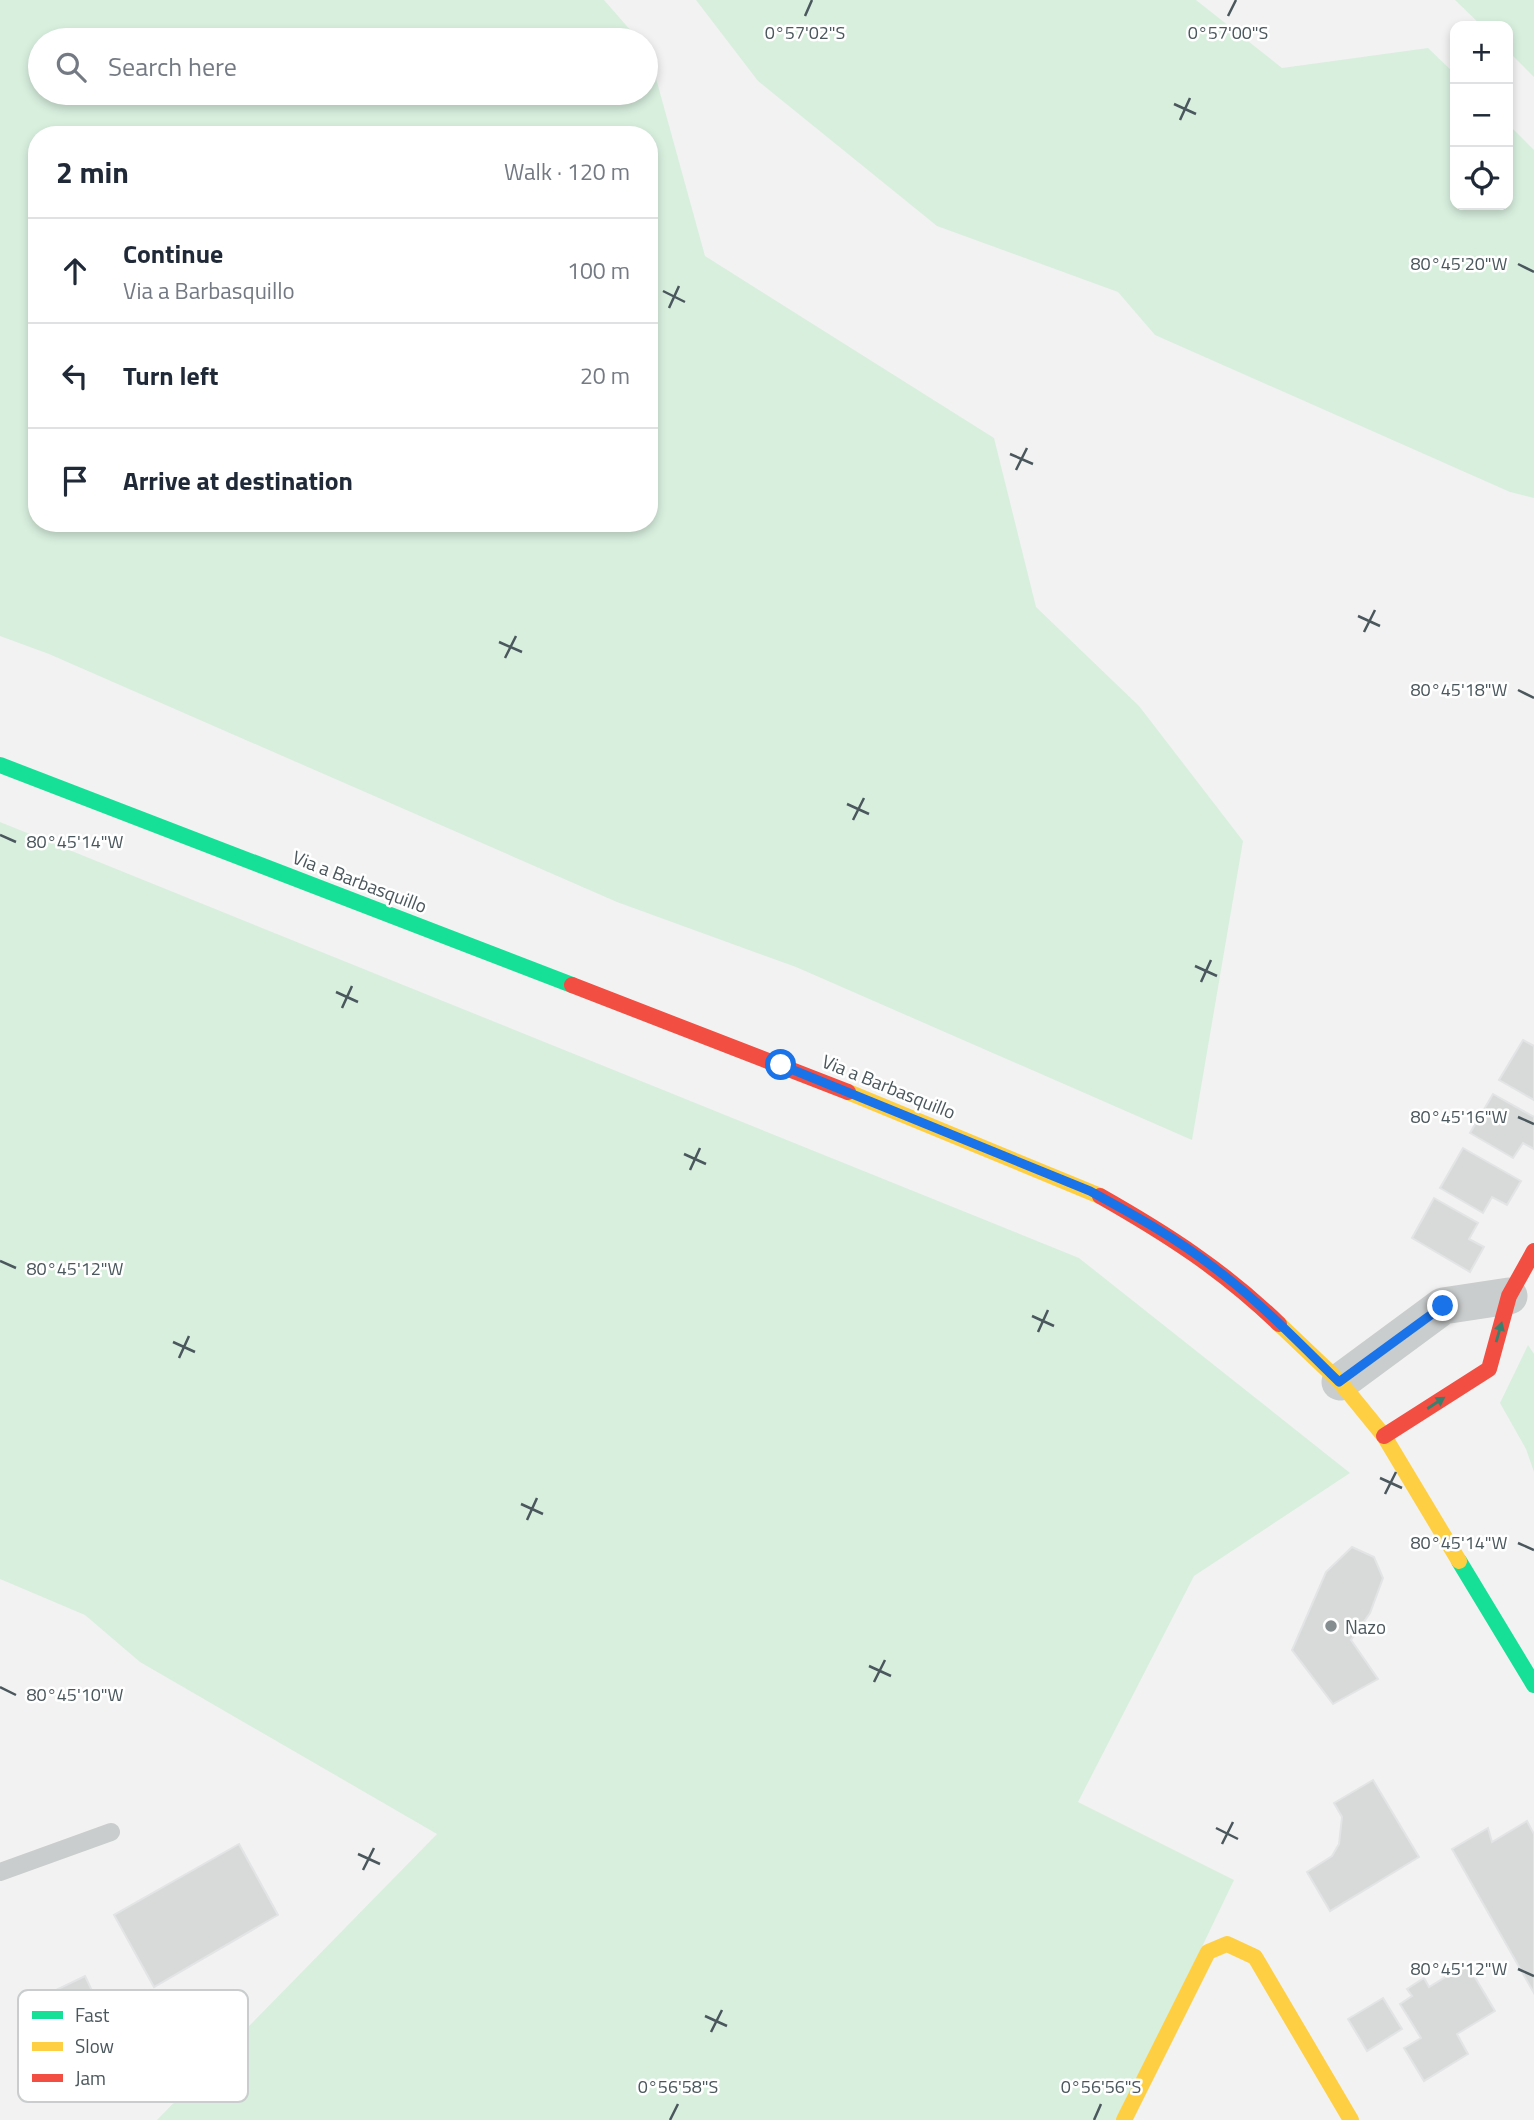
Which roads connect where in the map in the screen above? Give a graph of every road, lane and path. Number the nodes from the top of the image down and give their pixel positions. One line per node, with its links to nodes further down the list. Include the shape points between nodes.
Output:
1 (0, 765): 4 (main road, Via a Barbasquillo, via 781,1065 1090,1191 1218,1270)
2 (1534, 1251): 3 (main road)
3 (1509, 1296): 4 (street, via 1443,1306); 5 (main road, one-way to 3, via 1489,1369)
4 (1339, 1382): 5 (main road, Via a Barbasquillo)
5 (1384, 1436): 6 (main road, Via a Barbasquillo)
6 (1534, 1685)
7 (111, 1832): 8 (lane)
8 (0, 1872)
9 (1124, 2120): 10 (main road, via 1208,1952 1227,1944 1255,1957)
10 (1351, 2120)

